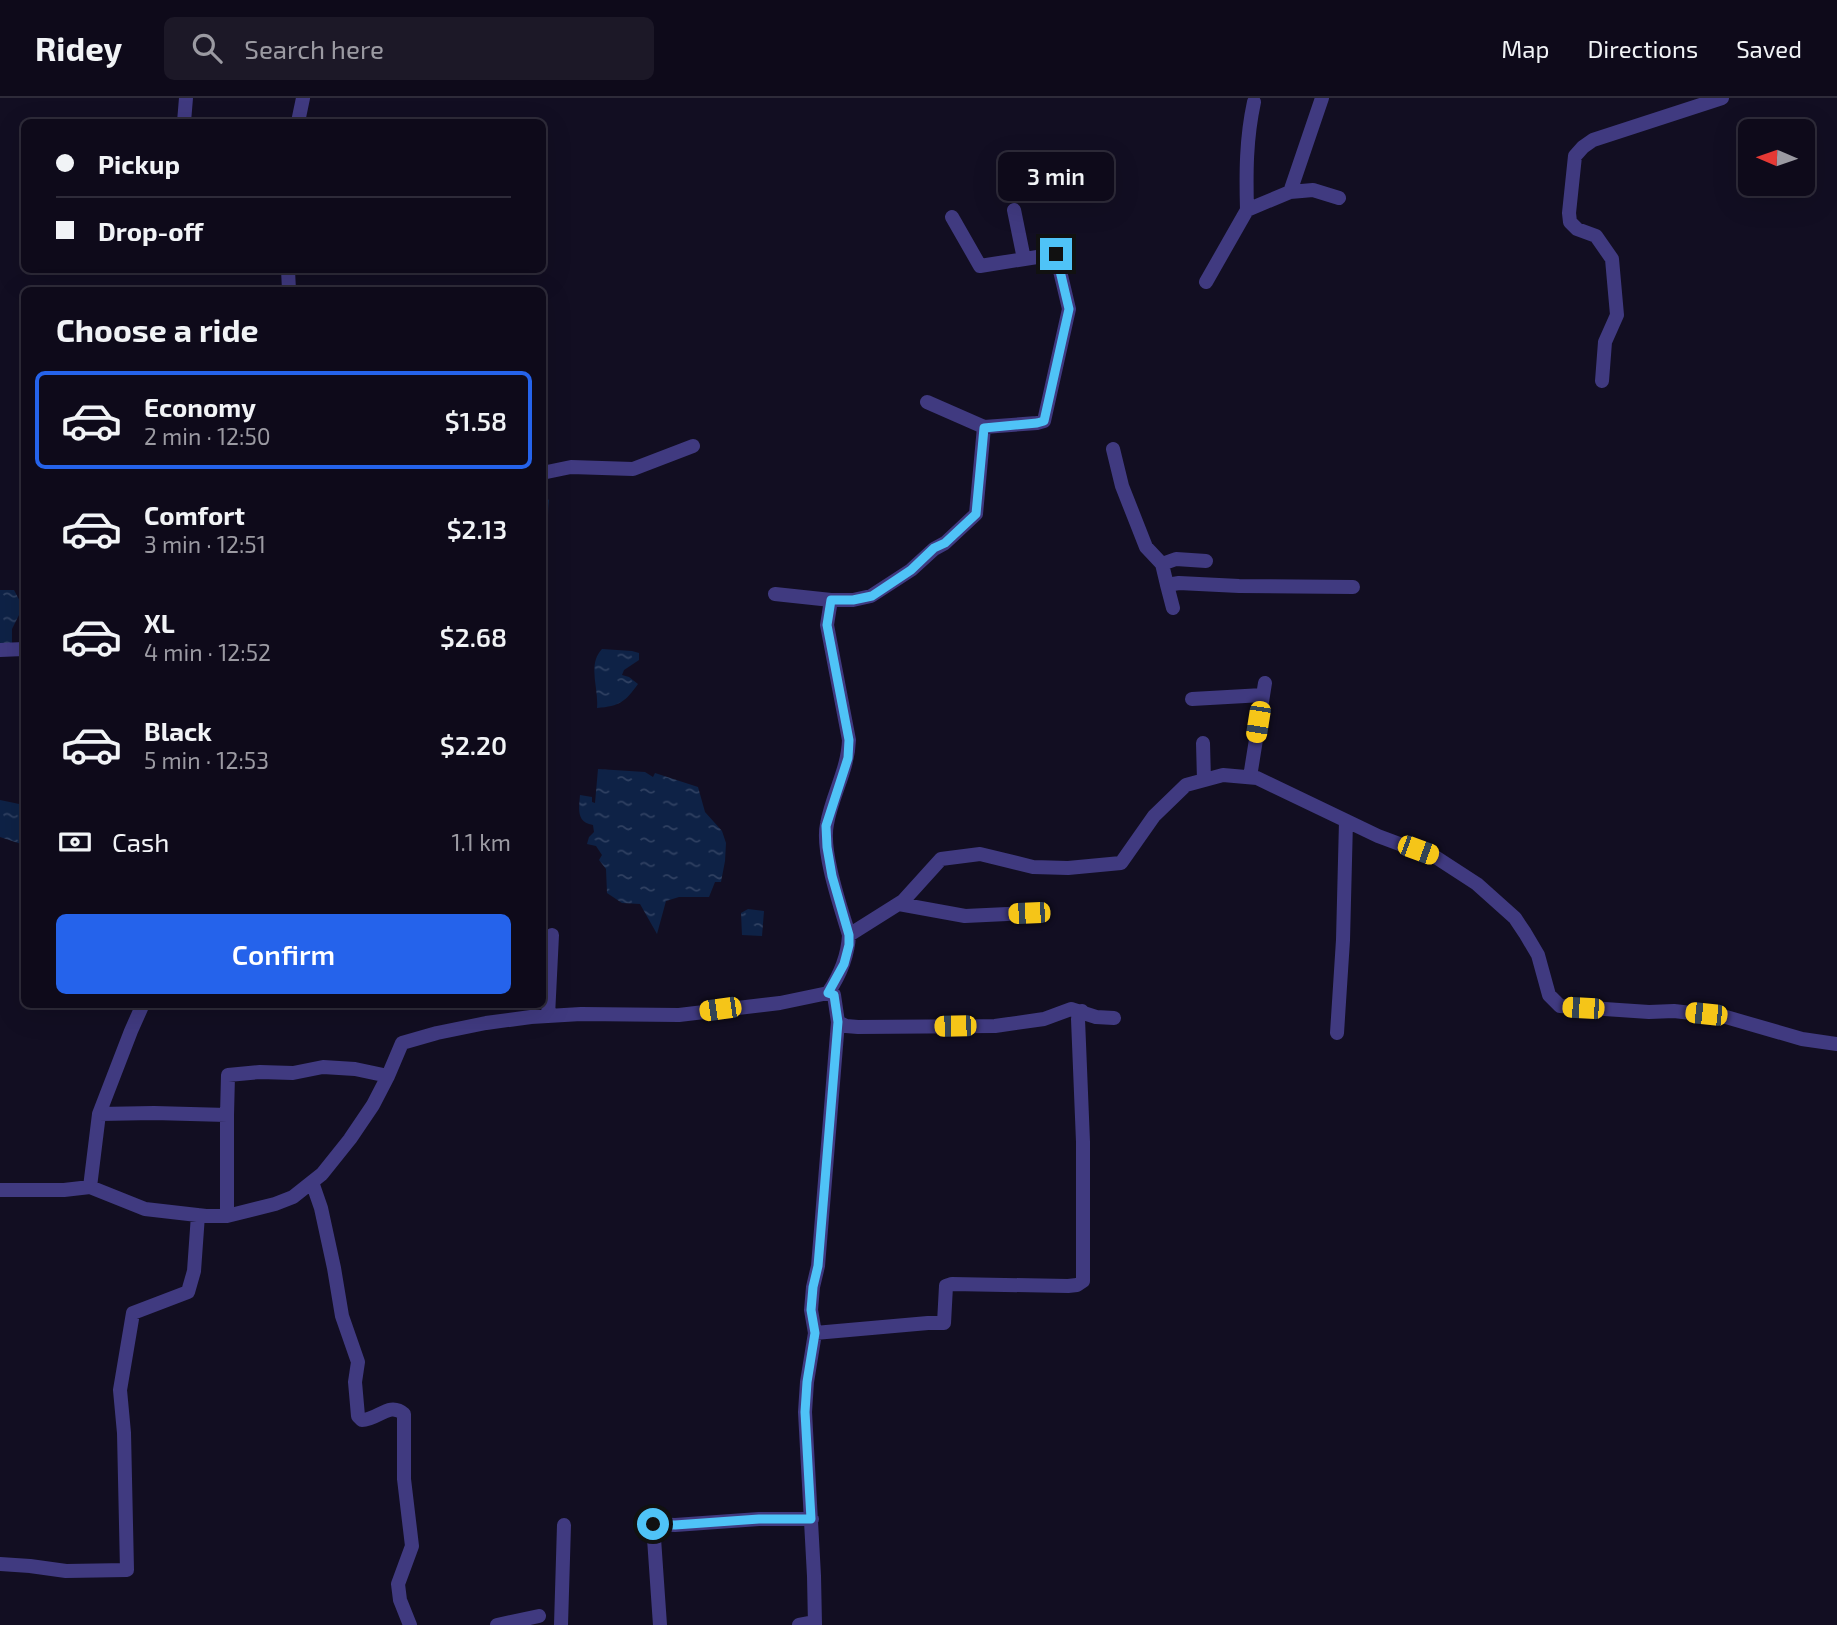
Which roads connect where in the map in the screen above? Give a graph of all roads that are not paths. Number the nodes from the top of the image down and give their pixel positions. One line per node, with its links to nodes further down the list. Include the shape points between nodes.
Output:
1 (186, 98): 7 (street)
2 (303, 98): 8 (street)
3 (1322, 98): 9 (street)
4 (1721, 98): 6 (street)
5 (1254, 103): 12 (street, via 1245,168)
6 (1682, 104): 16 (street, via 1650,122 1593,140 1576,156 1570,222 1602,243 1612,259 1616,286 1617,315 1605,342)
7 (184, 119)
8 (299, 119)
9 (1290, 192): 10 (street, via 1313,190); 12 (street)
10 (1339, 198)
11 (1014, 210): 14 (street)
12 (1247, 210): 15 (street)
13 (952, 217): 14 (street, via 980,266)
14 (1024, 259): 18 (street, via 1056,254 1069,309 1044,421)
15 (1206, 282)
16 (1602, 381)
17 (927, 402): 18 (street)
18 (984, 428): 27 (street, via 976,514 911,570 872,596)
19 (693, 446): 21 (street, via 633,469 571,467)
20 (1113, 449): 23 (street, via 1146,547)
21 (546, 472)
22 (1206, 561): 23 (street, via 1177,559)
23 (1162, 564): 24 (street)
24 (1167, 585): 25 (street); 28 (street)
25 (1353, 587)
26 (775, 594): 27 (street)
27 (831, 600): 39 (street, via 827,625 849,740 848,758 826,826 827,847)
28 (1173, 608)
29 (21, 649): 30 (street)
30 (0, 650)
31 (1192, 699): 33 (street, via 1264,689)
32 (1203, 743): 34 (street)
33 (1250, 777): 34 (street, via 1223,775); 35 (street)
34 (1204, 780): 36 (street, via 1186,785 1154,816 1121,863 1068,868 1033,867 980,854 941,859)
35 (1346, 821): 48 (street); 49 (street, via 1437,858 1496,900 1525,933 1538,955 1549,995 1560,1006 1726,1017)
36 (900, 904): 37 (street, via 965,916); 39 (street)
37 (1029, 913)
38 (552, 935): 44 (street)
39 (849, 935): 40 (street, via 844,964)
40 (828, 993): 44 (street, via 679,1014); 47 (street, via 834,995)
41 (141, 1008): 51 (street)
42 (500, 1008): 46 (street)
43 (1082, 1011): 45 (street); 47 (street, via 1071,1009 1044,1019 995,1026 858,1027); 58 (street, via 1077,1018 1083,1281 1068,1286 951,1284 946,1286 944,1323)
44 (548, 1016): 46 (street)
45 (1114, 1018)
46 (502, 1021): 50 (street, via 402,1043)
47 (838, 1022): 58 (street, via 811,1310)
48 (1337, 1033)
49 (1837, 1044)
50 (388, 1076): 52 (street, via 323,1067 228,1075); 53 (street, via 350,1139)
51 (99, 1114): 52 (street); 54 (street)
52 (227, 1115): 57 (street)
53 (312, 1182): 57 (street, via 275,1205); 64 (street, via 342,1317 358,1362 358,1416 368,1421 393,1409 404,1414 404,1479 412,1546 398,1584)
54 (90, 1187): 55 (street); 56 (street, via 145,1209)
55 (0, 1190)
56 (198, 1215): 57 (street); 61 (street, via 188,1292 133,1313 120,1390 127,1570 66,1571)
57 (227, 1216)
58 (815, 1333): 59 (street, via 805,1412)
59 (811, 1519): 63 (street); 67 (street, via 653,1524)
60 (564, 1525): 66 (street)
61 (0, 1563)
62 (539, 1616): 65 (street)
63 (815, 1624): 68 (street)
64 (410, 1625)
65 (497, 1625)
66 (561, 1625)
67 (660, 1625)
68 (799, 1625)

